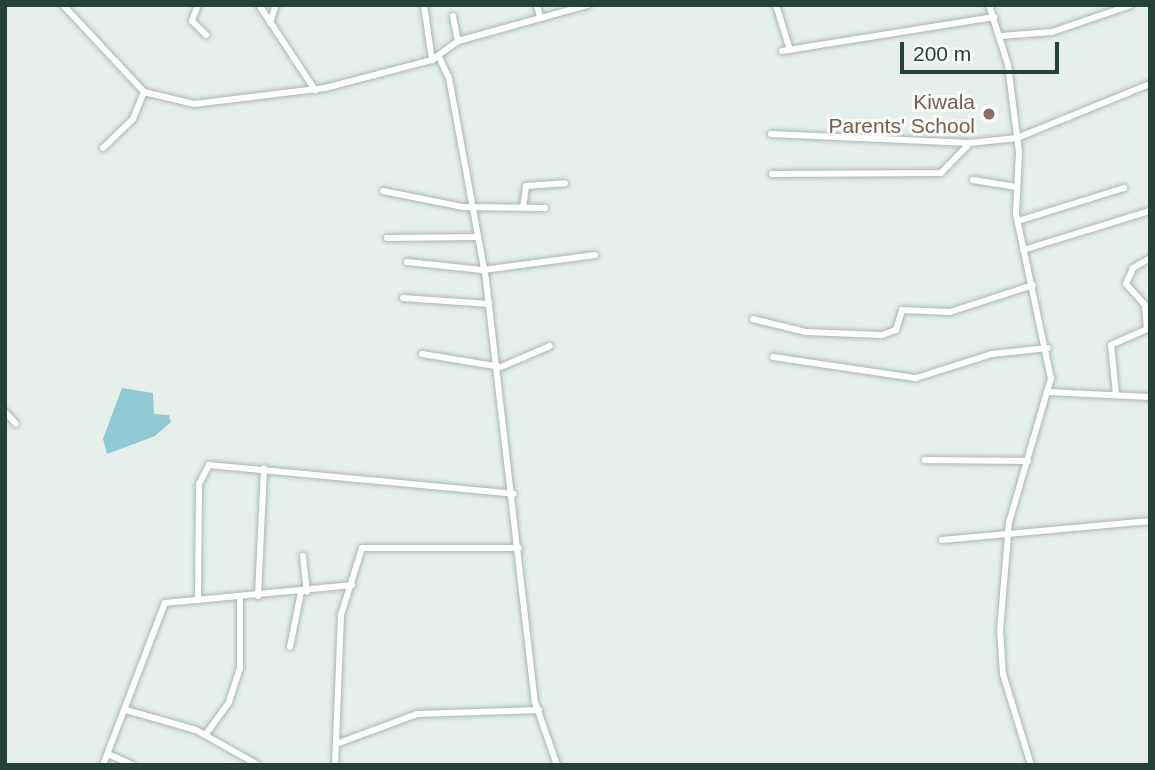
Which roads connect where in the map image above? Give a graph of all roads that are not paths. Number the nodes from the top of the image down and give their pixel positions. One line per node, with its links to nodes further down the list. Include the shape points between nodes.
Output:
1 (63, 5): 22 (street)
2 (198, 5): 15 (street, via 192,21)
3 (259, 5): 14 (street)
4 (276, 5): 14 (street)
5 (424, 5): 19 (street)
6 (537, 5): 12 (street)
7 (589, 5): 12 (street)
8 (776, 5): 13 (street, via 786,50)
9 (989, 5): 13 (street)
10 (1131, 5): 16 (street, via 1052,32)
11 (453, 16): 17 (street)
12 (540, 17): 17 (street)
13 (994, 17): 16 (street)
14 (270, 23): 21 (street)
15 (206, 35)
16 (1001, 36): 24 (street)
17 (458, 41): 18 (street)
18 (439, 57): 19 (street); 33 (street, via 449,78)
19 (432, 60): 21 (street)
20 (1150, 84): 24 (street)
21 (315, 90): 22 (street, via 194,104)
22 (144, 92): 26 (street, via 133,119)
23 (771, 134): 25 (street)
24 (1017, 138): 25 (street); 30 (street)
25 (970, 143): 27 (street, via 951,166 932,175)
26 (103, 148)
27 (772, 174)
28 (973, 180): 30 (street)
29 (565, 183): 34 (street, via 526,186)
30 (1016, 187): 37 (street)
31 (1124, 188): 37 (street)
32 (383, 191): 33 (street)
33 (471, 204): 34 (street); 38 (street)
34 (523, 208): 35 (street)
35 (545, 208)
36 (1150, 211): 40 (street)
37 (1017, 222): 40 (street)
38 (476, 237): 39 (street); 44 (street)
39 (387, 238)
40 (1023, 250): 45 (street)
41 (595, 255): 44 (street)
42 (1150, 258): 57 (street, via 1133,268 1126,284 1145,305 1147,329 1111,345)
43 (407, 262): 44 (street)
44 (483, 270): 47 (street)
45 (1033, 285): 48 (street, via 950,312 902,310 896,330 882,335 806,332); 50 (street)
46 (403, 298): 47 (street)
47 (489, 304): 53 (street)
48 (753, 319)
49 (550, 346): 53 (street)
50 (1048, 348): 52 (street, via 992,354 916,378); 54 (street)
51 (422, 354): 53 (street)
52 (773, 358)
53 (495, 367): 64 (street)
54 (1051, 378): 55 (street); 56 (street)
55 (1063, 390): 56 (street); 57 (street)
56 (1048, 392): 62 (street)
57 (1116, 394): 58 (street)
58 (1150, 397)
59 (5, 412): 60 (street)
60 (16, 424)
61 (925, 460): 62 (street)
62 (1028, 461): 66 (street)
63 (264, 468): 64 (street); 72 (street); 74 (street, via 214,463 202,471)
64 (514, 494): 68 (street)
65 (1150, 521): 66 (street)
66 (1007, 536): 67 (street); 86 (street, via 1001,659)
67 (942, 540)
68 (519, 548): 70 (street, via 367,545); 77 (street)
69 (303, 556): 71 (street)
70 (352, 585): 71 (street); 79 (street, via 341,615)
71 (304, 592): 72 (street); 75 (street)
72 (258, 596): 73 (street)
73 (240, 598): 74 (street); 78 (street, via 240,669 229,702)
74 (198, 600): 76 (street, via 161,608)
75 (290, 647)
76 (126, 710): 78 (street); 80 (street)
77 (539, 710): 79 (street, via 417,714); 85 (street)
78 (206, 734): 83 (street)
79 (337, 744): 84 (street)
80 (108, 754): 81 (street); 82 (street)
81 (103, 765)
82 (133, 765)
83 (258, 765)
84 (335, 765)
85 (557, 765)
86 (1031, 765)

